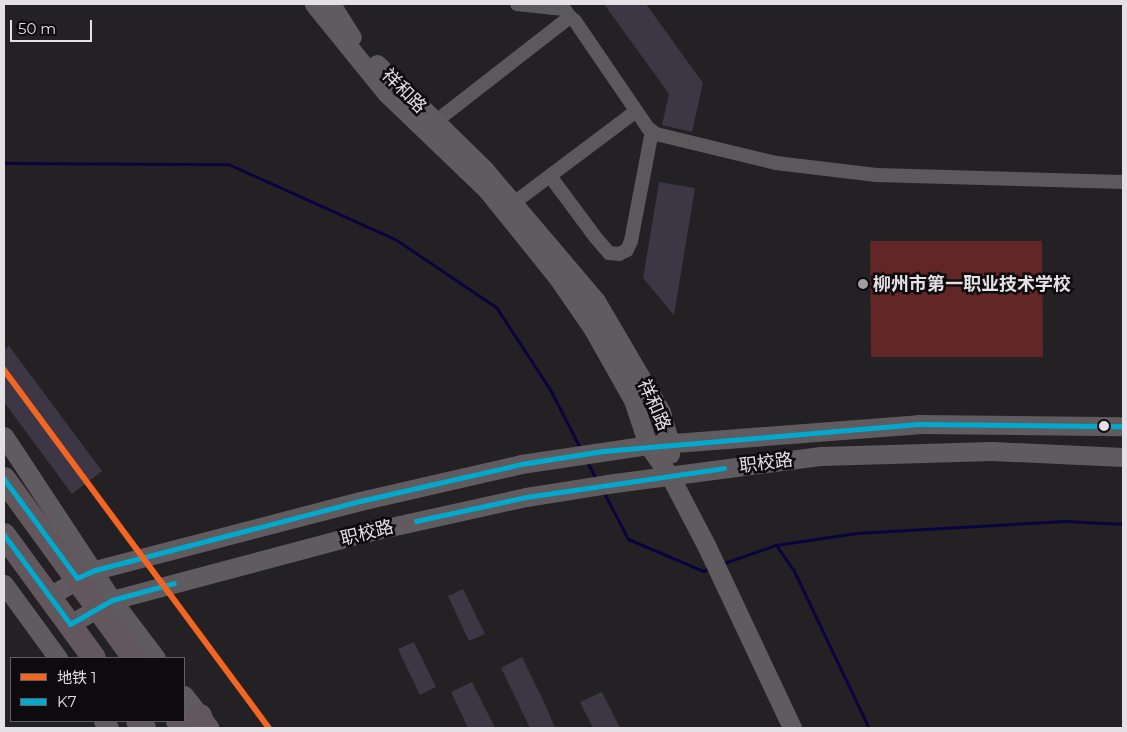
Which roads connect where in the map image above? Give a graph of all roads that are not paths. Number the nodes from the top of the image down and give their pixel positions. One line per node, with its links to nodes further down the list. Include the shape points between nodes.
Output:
1 (314, 4): 14 (main road, 祥和路, via 386,93 487,190 558,278 593,329 633,400)
2 (331, 4): 6 (main road, 祥和路, via 356,42)
3 (517, 4): 4 (street, via 564,9)
4 (570, 17): 5 (street); 6 (street)
5 (636, 111): 7 (street); 8 (street)
6 (435, 122): 10 (main road, 祥和路)
7 (652, 131): 8 (street, via 631,241 627,250 619,254 609,253); 9 (street, via 694,145 776,163 876,175)
8 (550, 176): 10 (street)
9 (1123, 182)
10 (515, 202): 13 (main road, 祥和路, via 596,301 654,397)
11 (1123, 426): 13 (main road, 职校路, via 918,424)
12 (4, 436): 19 (main road)
13 (670, 443): 14 (main road, 职校路); 16 (main road, 祥和路)
14 (648, 444): 16 (main road, 祥和路); 19 (main road, 职校路, via 521,464)
15 (1123, 457): 16 (main road, 职校路, via 992,451 821,456)
16 (670, 476): 22 (main road, 职校路, via 526,497 368,532); 30 (main road)
17 (4, 479): 19 (highway)
18 (4, 535): 21 (highway)
19 (86, 574): 21 (main road, 职校路); 22 (highway)
20 (4, 584): 24 (main road)
21 (49, 596): 23 (highway)
22 (105, 603): 23 (main road, 职校路); 26 (highway); 27 (main road)
23 (70, 624): 25 (highway)
24 (57, 657)
25 (93, 657)
26 (133, 657)
27 (155, 657)
28 (185, 698): 29 (main road)
29 (195, 724)
30 (792, 728)

